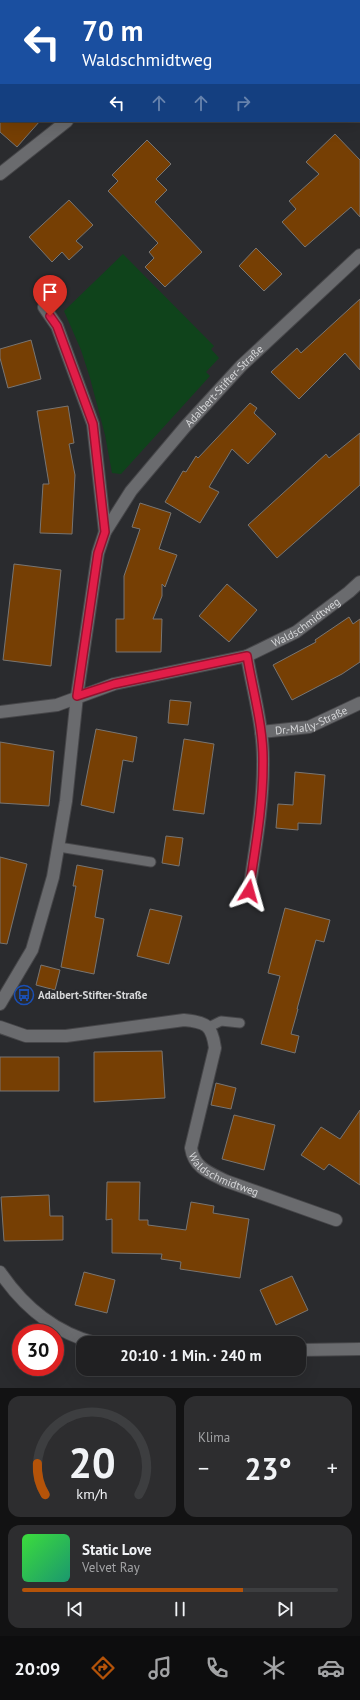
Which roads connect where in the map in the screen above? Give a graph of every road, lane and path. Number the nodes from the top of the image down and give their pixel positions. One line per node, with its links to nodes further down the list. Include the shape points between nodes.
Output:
1 (66, 122): 2 (street)
2 (0, 174)
3 (360, 256): 5 (street, Adalbert-Stifter-Straße, via 236,371 131,491)
4 (44, 306): 5 (street, Adalbert-Stifter-Straße, via 57,326 93,424)
5 (105, 532): 8 (street, Adalbert-Stifter-Straße, via 98,553)
6 (360, 582): 7 (street, Waldschmidtweg, via 296,632)
7 (247, 656): 8 (street, Waldschmidtweg, via 114,684); 11 (street)
8 (77, 696): 10 (street, Waldschmidtweg, via 57,705); 12 (street, Adalbert-Stifter-Straße)
9 (360, 703): 11 (street, Dr.-Mally-Straße, via 309,727)
10 (0, 712)
11 (261, 732): 14 (street, via 261,806)
12 (59, 847): 13 (lane); 15 (street, Adalbert-Stifter-Straße, via 32,950)
13 (151, 862)
14 (249, 891)
15 (0, 1004)
16 (240, 1023): 18 (lane, via 221,1020)
17 (0, 1027): 18 (street, via 26,1036 66,1036 184,1020 199,1021)
18 (209, 1027): 19 (street, Waldschmidtweg, via 215,1048 191,1148 192,1158 209,1173 226,1181)
19 (336, 1220)
20 (0, 1272): 21 (street, via 21,1300 60,1329)
21 (76, 1337)
22 (360, 1349): 23 (street)
23 (306, 1350)

